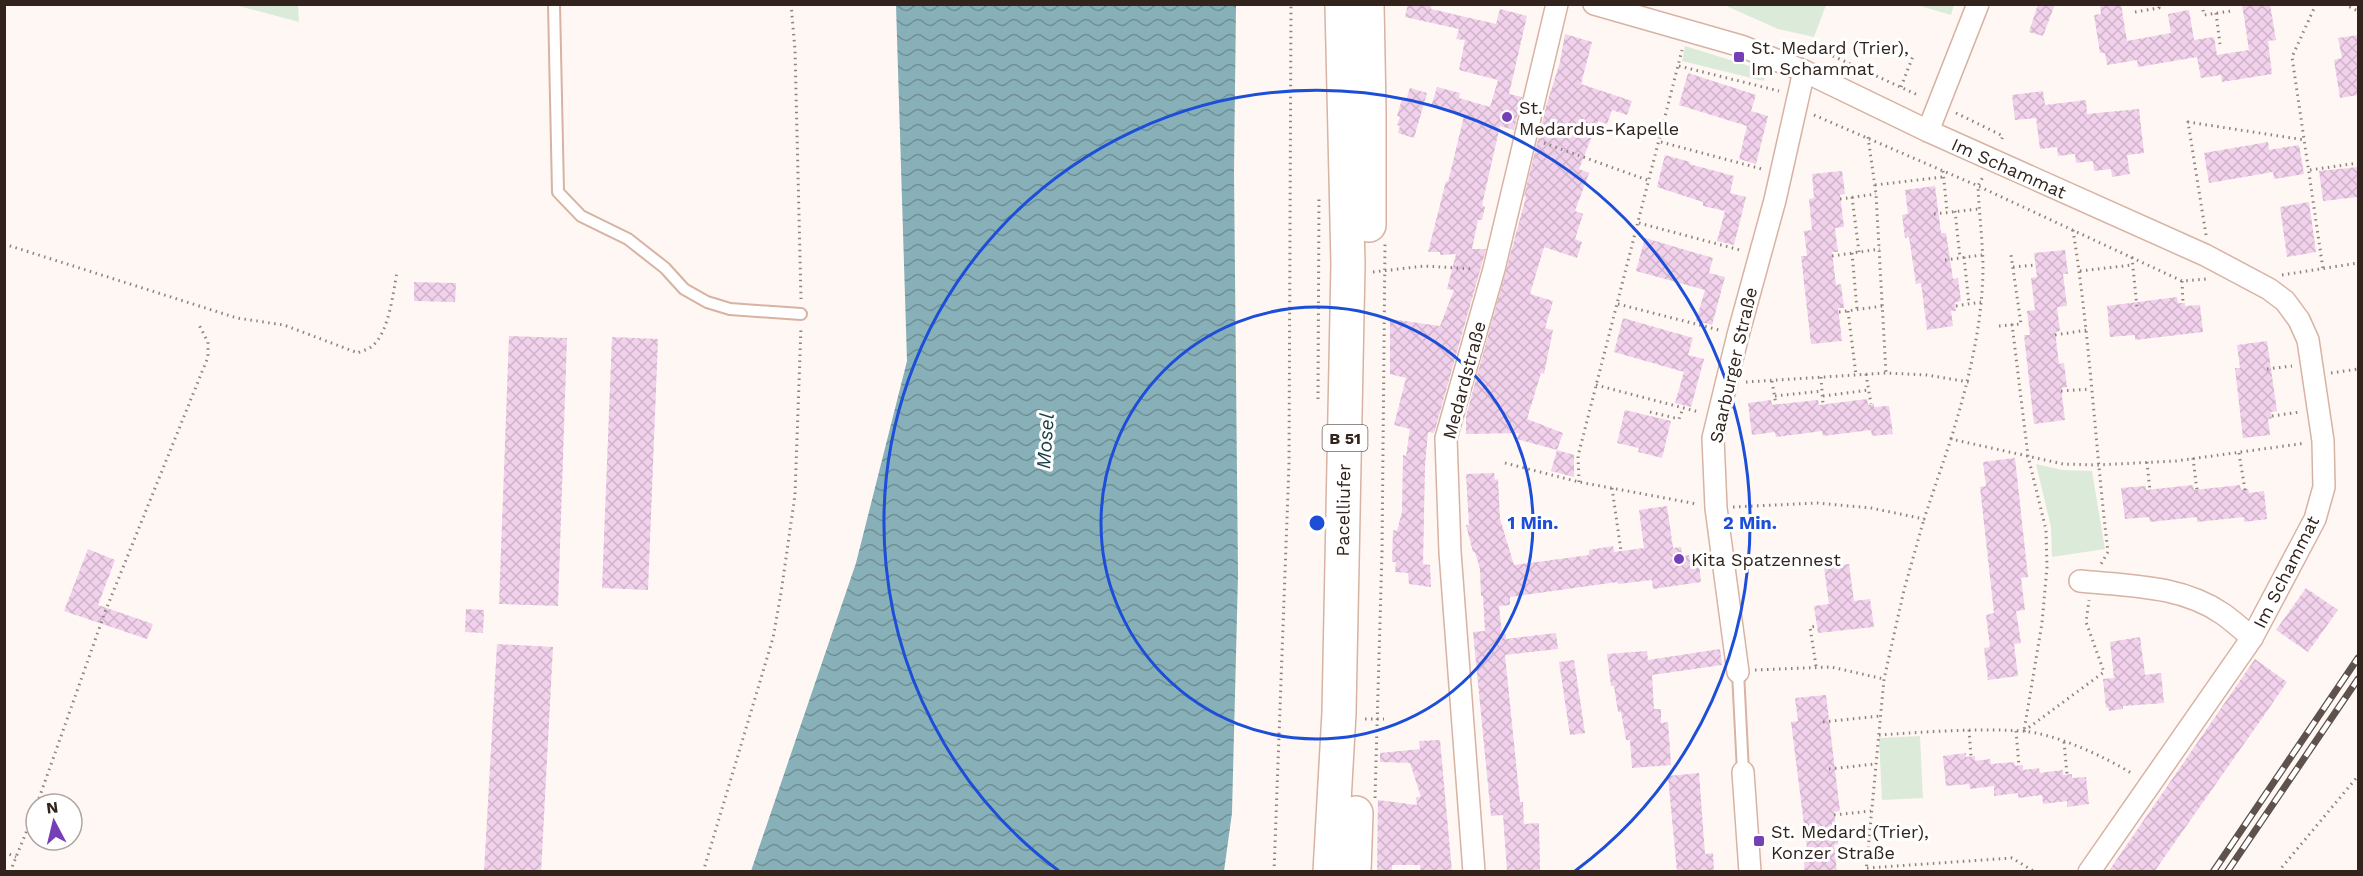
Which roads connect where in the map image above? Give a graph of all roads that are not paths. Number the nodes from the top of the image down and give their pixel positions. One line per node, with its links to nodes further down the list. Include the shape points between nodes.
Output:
1 (555, 4): 9 (lane, via 558,192 581,216 628,239 665,268 684,289 707,302 730,309)
2 (1342, 4): 14 (main road, Pacelliufer / B 51, via 1348,276 1339,714)
3 (1366, 4): 15 (main road, Pacelliufer / B 51, via 1376,272 1374,719)
4 (1557, 4): 16 (street, Medardstraße, via 1494,269 1446,438 1450,552)
5 (1594, 4): 7 (street, Im Schammat, via 1741,46)
6 (1978, 4): 8 (street)
7 (1804, 71): 8 (street, Im Schammat); 12 (street, Saarburger Straße, via 1713,438 1716,508)
8 (1928, 131): 11 (street, Im Schammat, via 2205,255 2269,289 2285,301 2299,320 2308,340 2313,369 2324,486 2315,519)
9 (801, 314)
10 (2085, 581): 11 (street, via 2162,589 2193,599 2223,614)
11 (2252, 638): 18 (street, Im Schammat)
12 (1738, 672): 13 (lane, Saarburger Straße)
13 (1743, 772): 17 (street)
14 (1330, 872)
15 (1354, 872)
16 (1474, 872)
17 (1750, 872)
18 (2089, 872)

